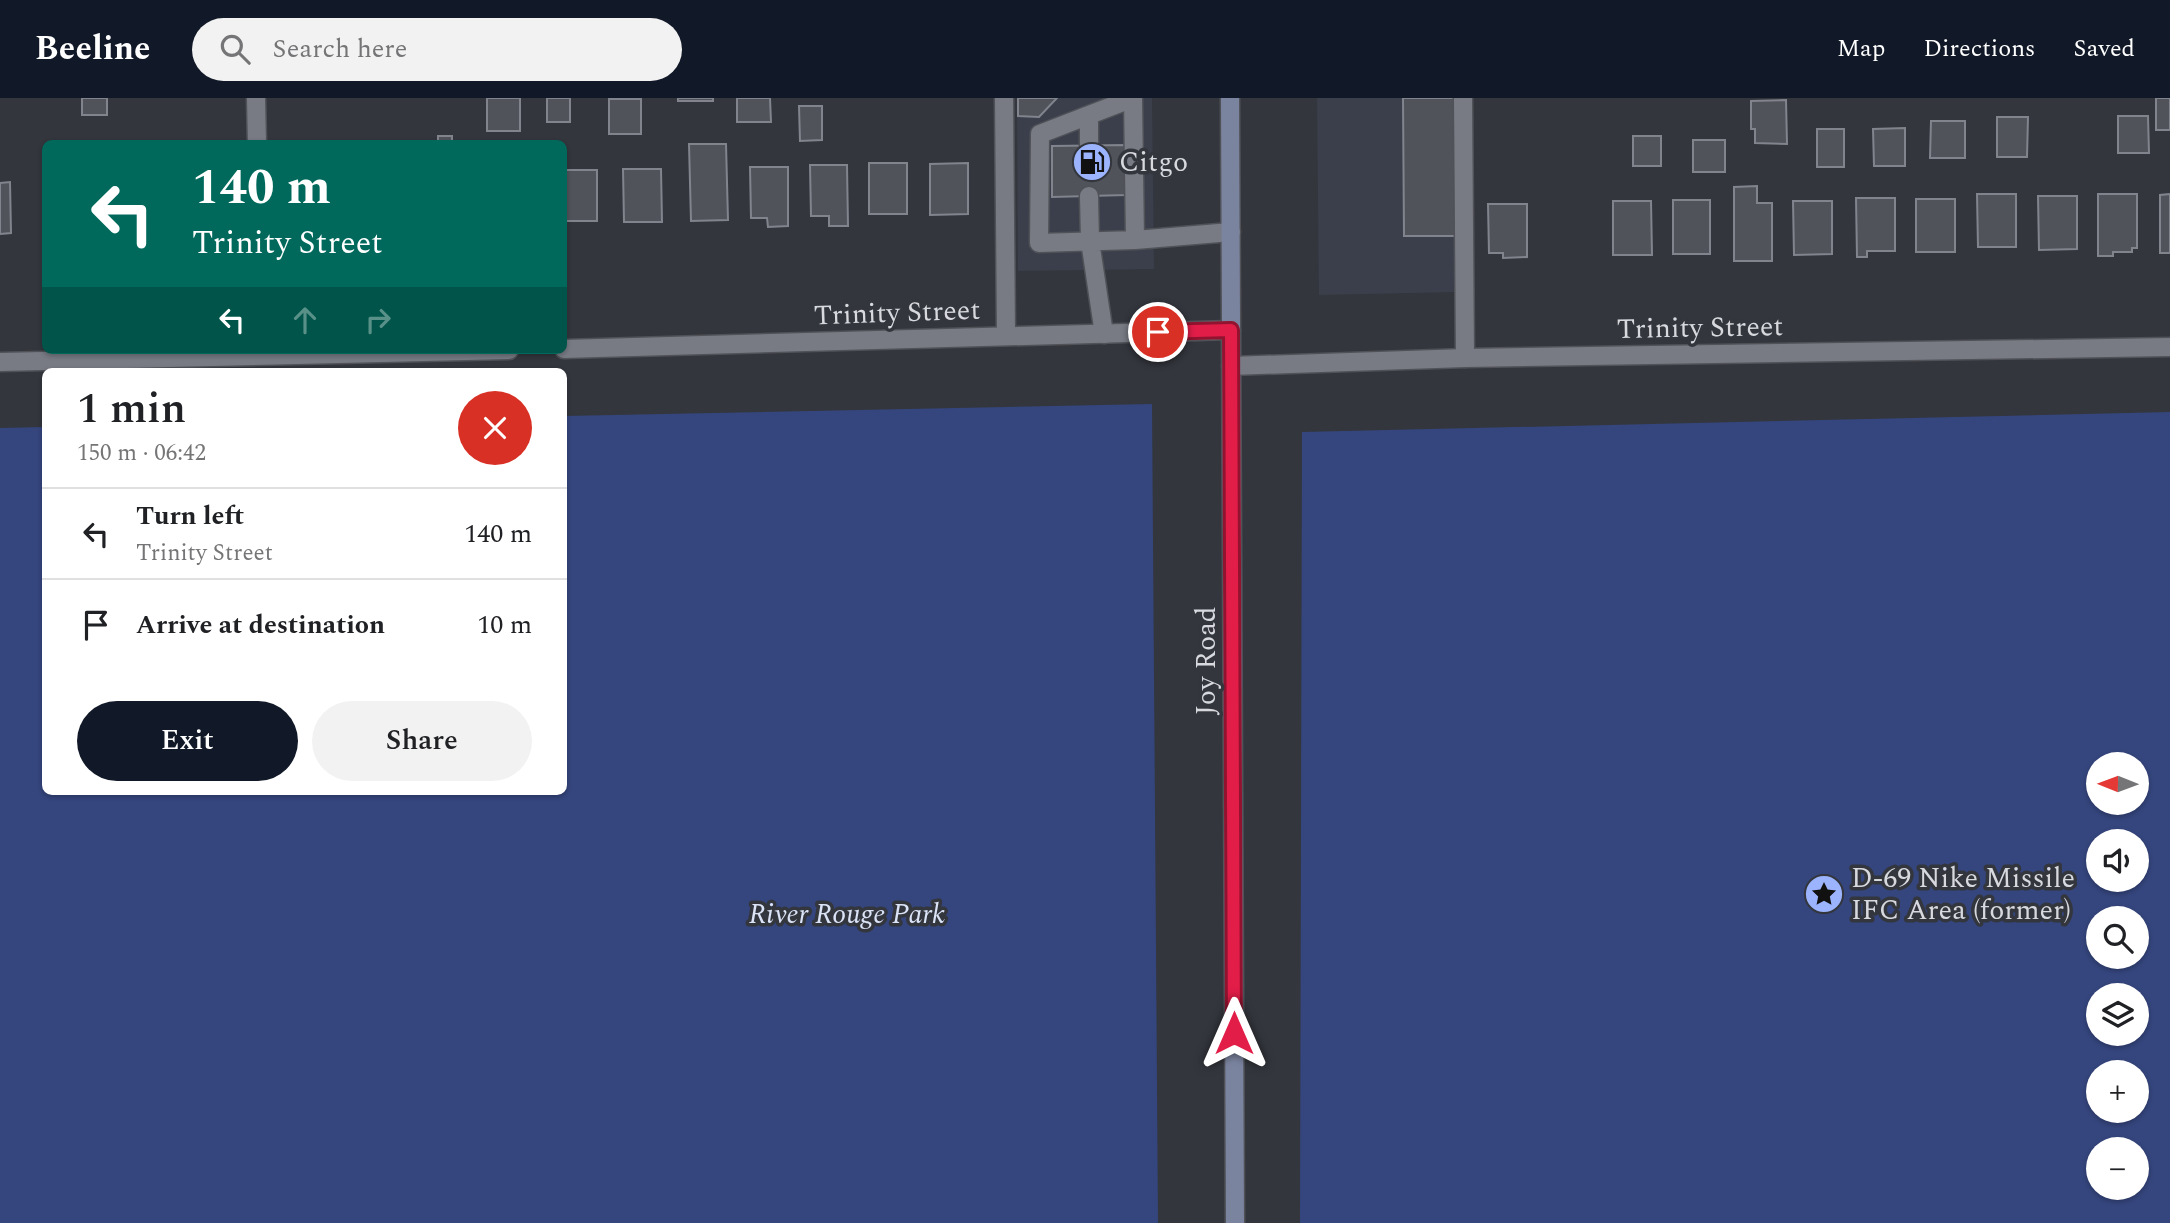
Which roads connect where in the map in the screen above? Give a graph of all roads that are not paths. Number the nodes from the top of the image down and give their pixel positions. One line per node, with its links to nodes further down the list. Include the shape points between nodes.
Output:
1 (256, 98): 7 (street)
2 (1004, 98): 15 (street)
3 (1133, 98): 6 (street); 11 (street)
4 (1230, 98): 10 (main road, Joy Road)
5 (1463, 98): 19 (street)
6 (1089, 115): 8 (street); 12 (street, via 1040,134 1040,243)
7 (257, 140)
8 (1089, 146)
9 (1089, 196): 12 (street)
10 (1231, 232): 11 (street); 13 (main road, Joy Road)
11 (1135, 240): 12 (street)
12 (1090, 241): 14 (street)
13 (1231, 330): 14 (street, Trinity Street); 21 (main road, Joy Road)
14 (1104, 334): 15 (street, Trinity Street)
15 (1006, 336): 17 (street, Trinity Street)
16 (2170, 347): 19 (street, Trinity Street)
17 (567, 348)
18 (258, 354): 20 (street)
19 (1465, 358): 21 (street, Trinity Street)
20 (0, 362)
21 (1231, 366): 22 (main road, Joy Road)
22 (1235, 1223)

